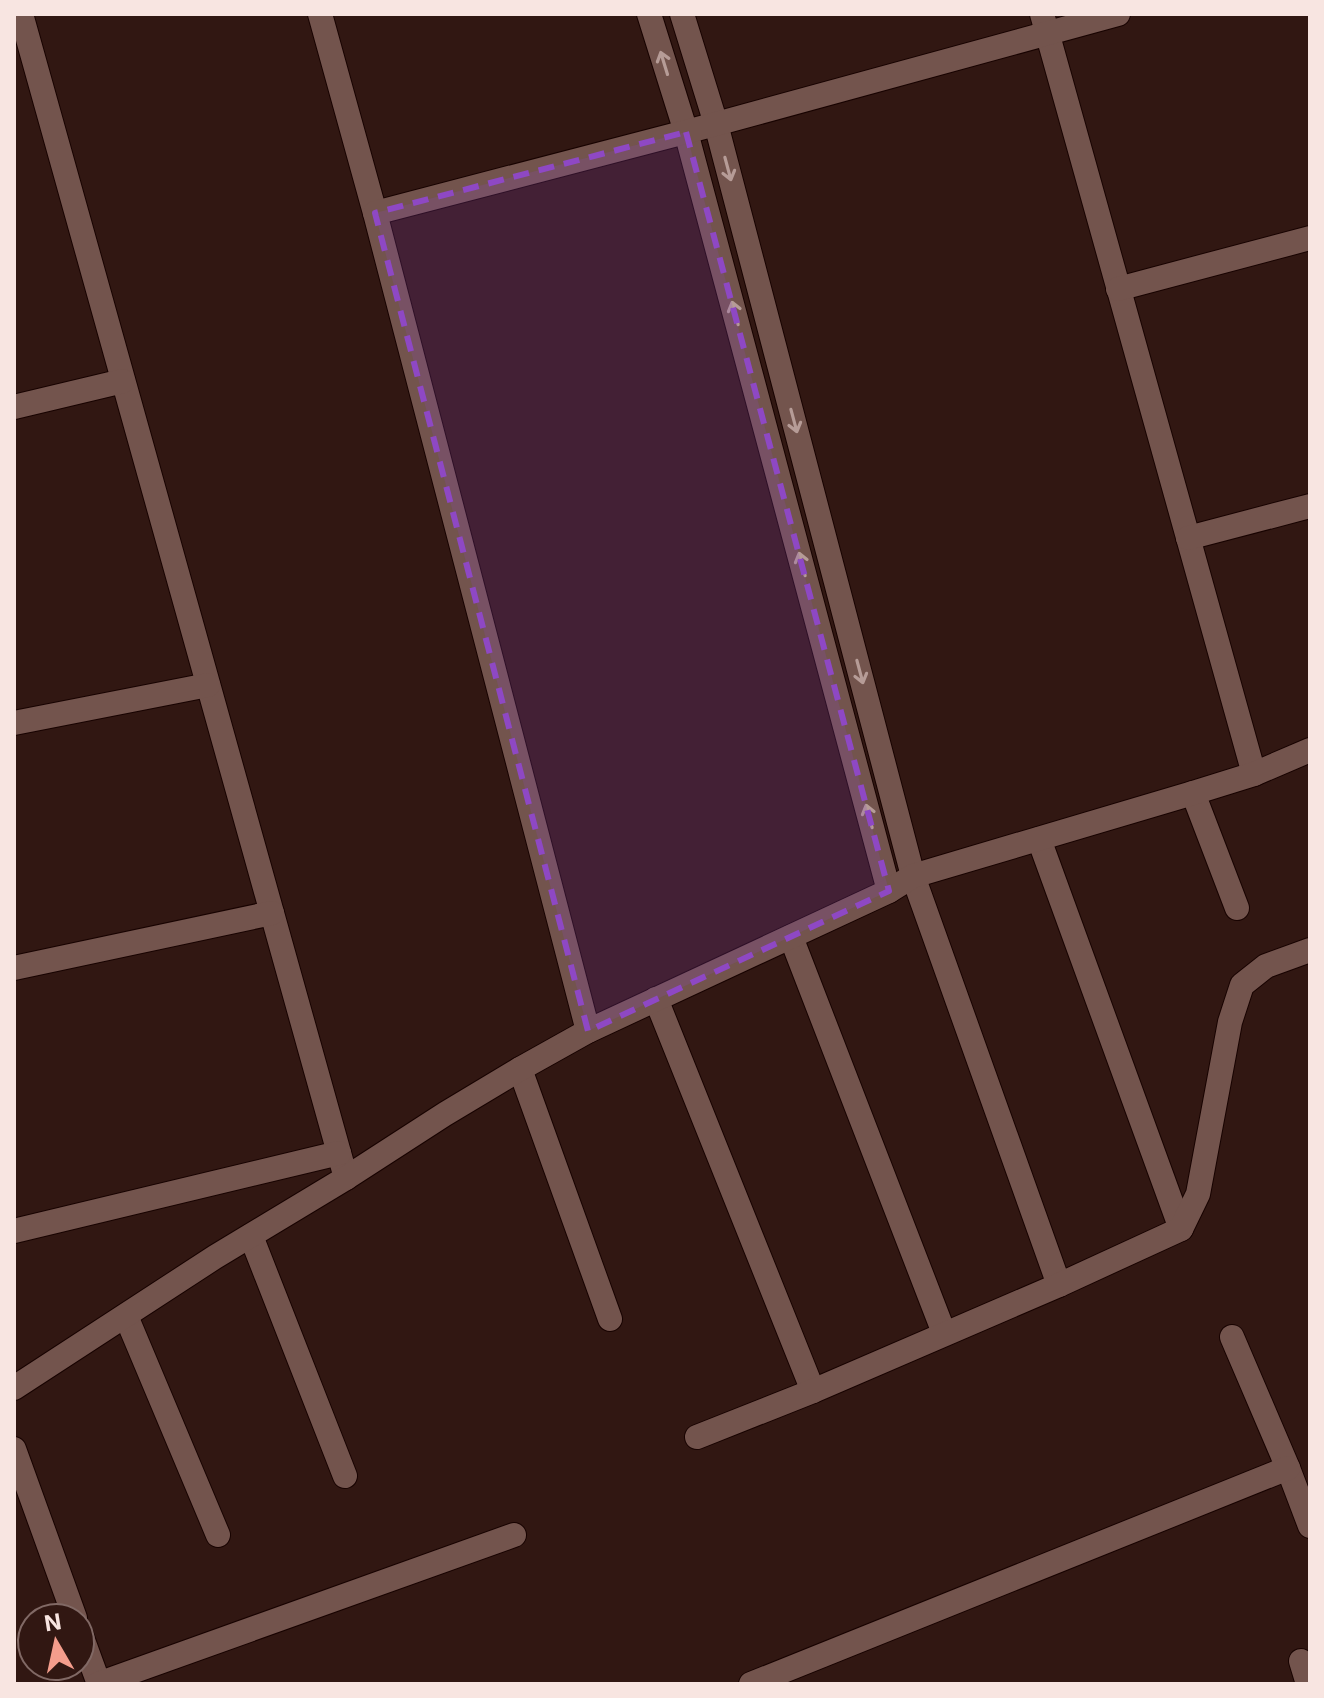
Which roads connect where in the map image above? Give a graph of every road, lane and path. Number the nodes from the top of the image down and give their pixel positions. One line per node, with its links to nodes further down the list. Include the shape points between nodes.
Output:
1 (21, 14): 12 (street)
2 (320, 14): 9 (street)
3 (649, 14): 8 (street, one-way to 3)
4 (682, 14): 7 (street)
5 (1118, 14): 6 (street)
6 (1045, 24): 7 (street); 11 (street)
7 (716, 124): 8 (street); 22 (street, one-way to 22)
8 (686, 132): 9 (street); 23 (street, one-way to 8)
9 (375, 213): 30 (street)
10 (1310, 238): 11 (street)
11 (1118, 289): 15 (street)
12 (123, 381): 13 (street); 16 (street)
13 (14, 407)
14 (1310, 506): 15 (street)
15 (1188, 538): 19 (street)
16 (208, 685): 17 (street); 25 (street)
17 (14, 723)
18 (1310, 750): 19 (street)
19 (1254, 774): 20 (street)
20 (1193, 793): 21 (street); 24 (street)
21 (1039, 839): 22 (street); 34 (street)
22 (913, 876): 23 (street); 37 (street)
23 (889, 891): 26 (street)
24 (1237, 908)
25 (272, 913): 28 (street); 32 (street)
26 (791, 937): 29 (street); 40 (street)
27 (1310, 950): 34 (street, via 1266,966 1242,985 1230,1022 1198,1194)
28 (14, 968)
29 (656, 999): 30 (street); 43 (street)
30 (588, 1031): 31 (street)
31 (520, 1069): 33 (street); 39 (street)
32 (339, 1153): 33 (street); 35 (street)
33 (346, 1178): 36 (street)
34 (1181, 1229): 37 (street)
35 (14, 1231)
36 (251, 1236): 38 (street); 47 (street)
37 (1059, 1285): 40 (street)
38 (126, 1316): 42 (street); 49 (street)
39 (610, 1319)
40 (944, 1333): 43 (street)
41 (1232, 1337): 46 (street)
42 (14, 1388)
43 (813, 1391): 44 (street)
44 (697, 1437)
45 (14, 1449): 51 (street)
46 (1288, 1468): 48 (street); 53 (street)
47 (345, 1476)
48 (1310, 1526)
49 (218, 1535)
50 (514, 1535): 52 (street)
51 (69, 1602)
52 (99, 1684)
53 (751, 1684)

